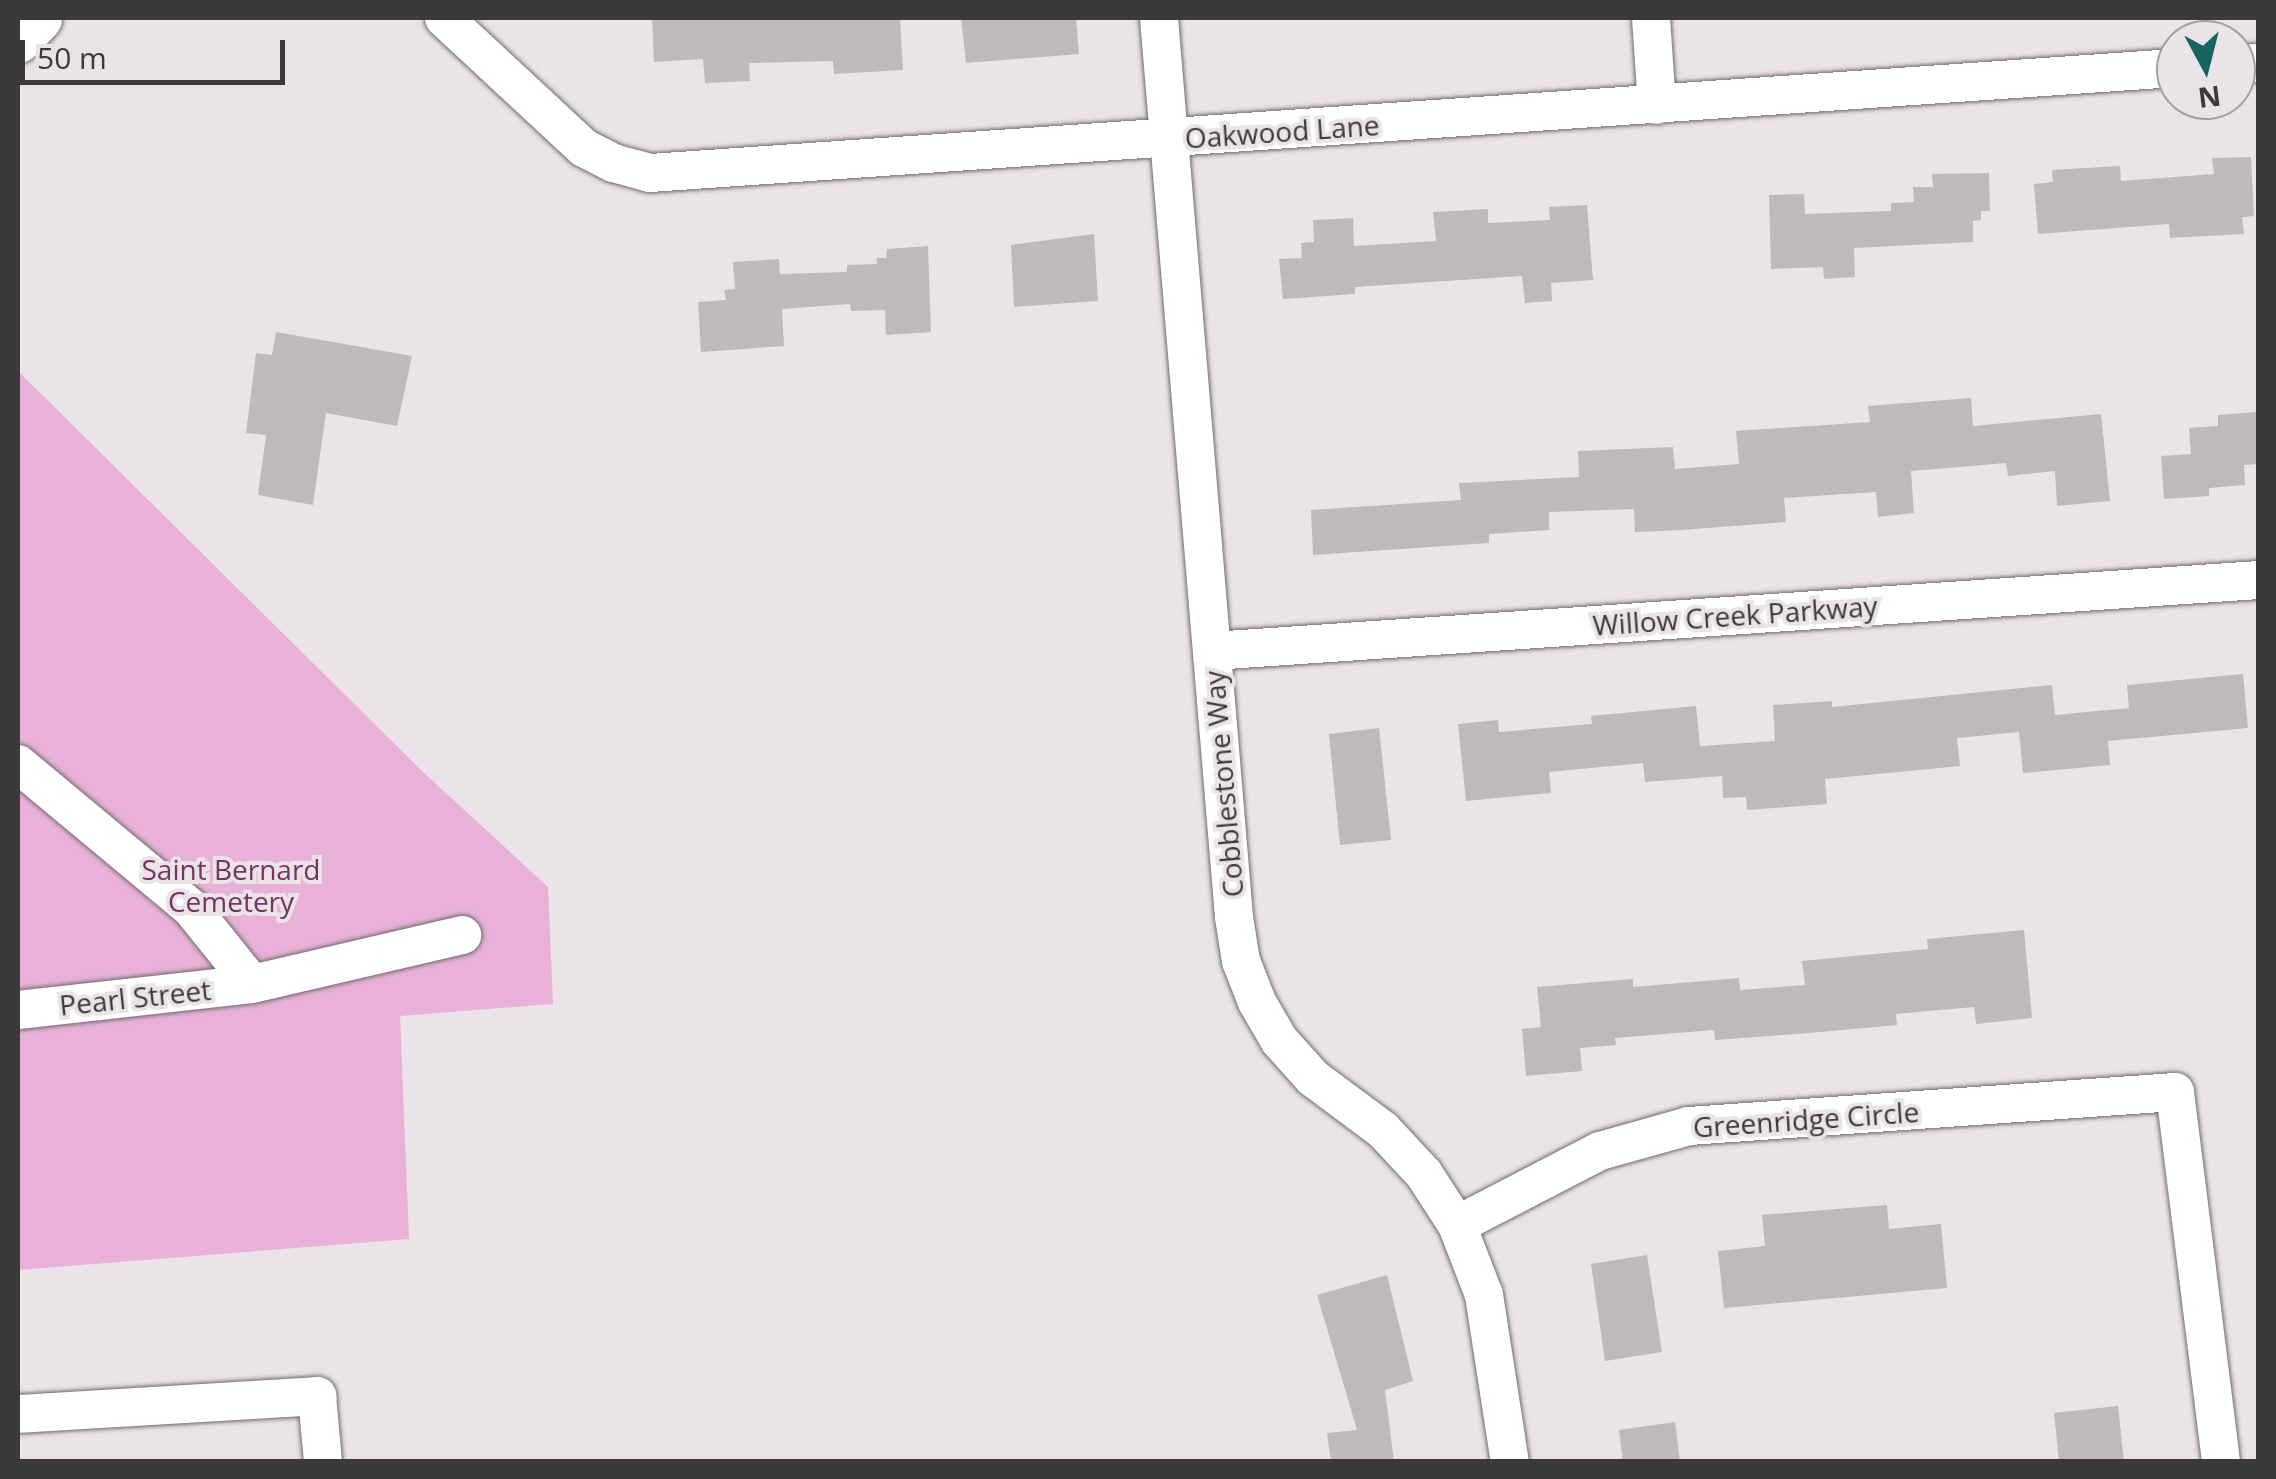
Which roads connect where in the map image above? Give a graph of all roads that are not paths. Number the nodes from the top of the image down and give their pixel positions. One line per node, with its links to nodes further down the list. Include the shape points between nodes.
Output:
1 (38, 18): 5 (main road)
2 (444, 18): 8 (street, Oakwood Lane, via 584,148 650,173)
3 (1159, 18): 8 (street, Cobblestone Way)
4 (1651, 18): 7 (street)
5 (18, 39)
6 (2156, 69): 7 (street, Oakwood Lane)
7 (1657, 104): 8 (street, Oakwood Lane)
8 (1169, 139): 10 (street, Cobblestone Way)
9 (2258, 580): 10 (street, Willow Creek Parkway)
10 (1212, 651): 15 (street, Cobblestone Way, via 1234,917 1256,1002 1313,1078 1383,1130 1424,1174)
11 (18, 764): 13 (street, Pearl Street, via 191,908)
12 (462, 934): 13 (street, Pearl Street)
13 (252, 984): 14 (street, Pearl Street)
14 (18, 1010)
15 (1457, 1225): 18 (street, Cobblestone Way, via 1484,1295); 19 (street, Greenridge Circle, via 1600,1151 1690,1126 2175,1092)
16 (18, 1414): 17 (street, via 317,1396)
17 (323, 1462)
18 (1510, 1462)
19 (2222, 1462)

